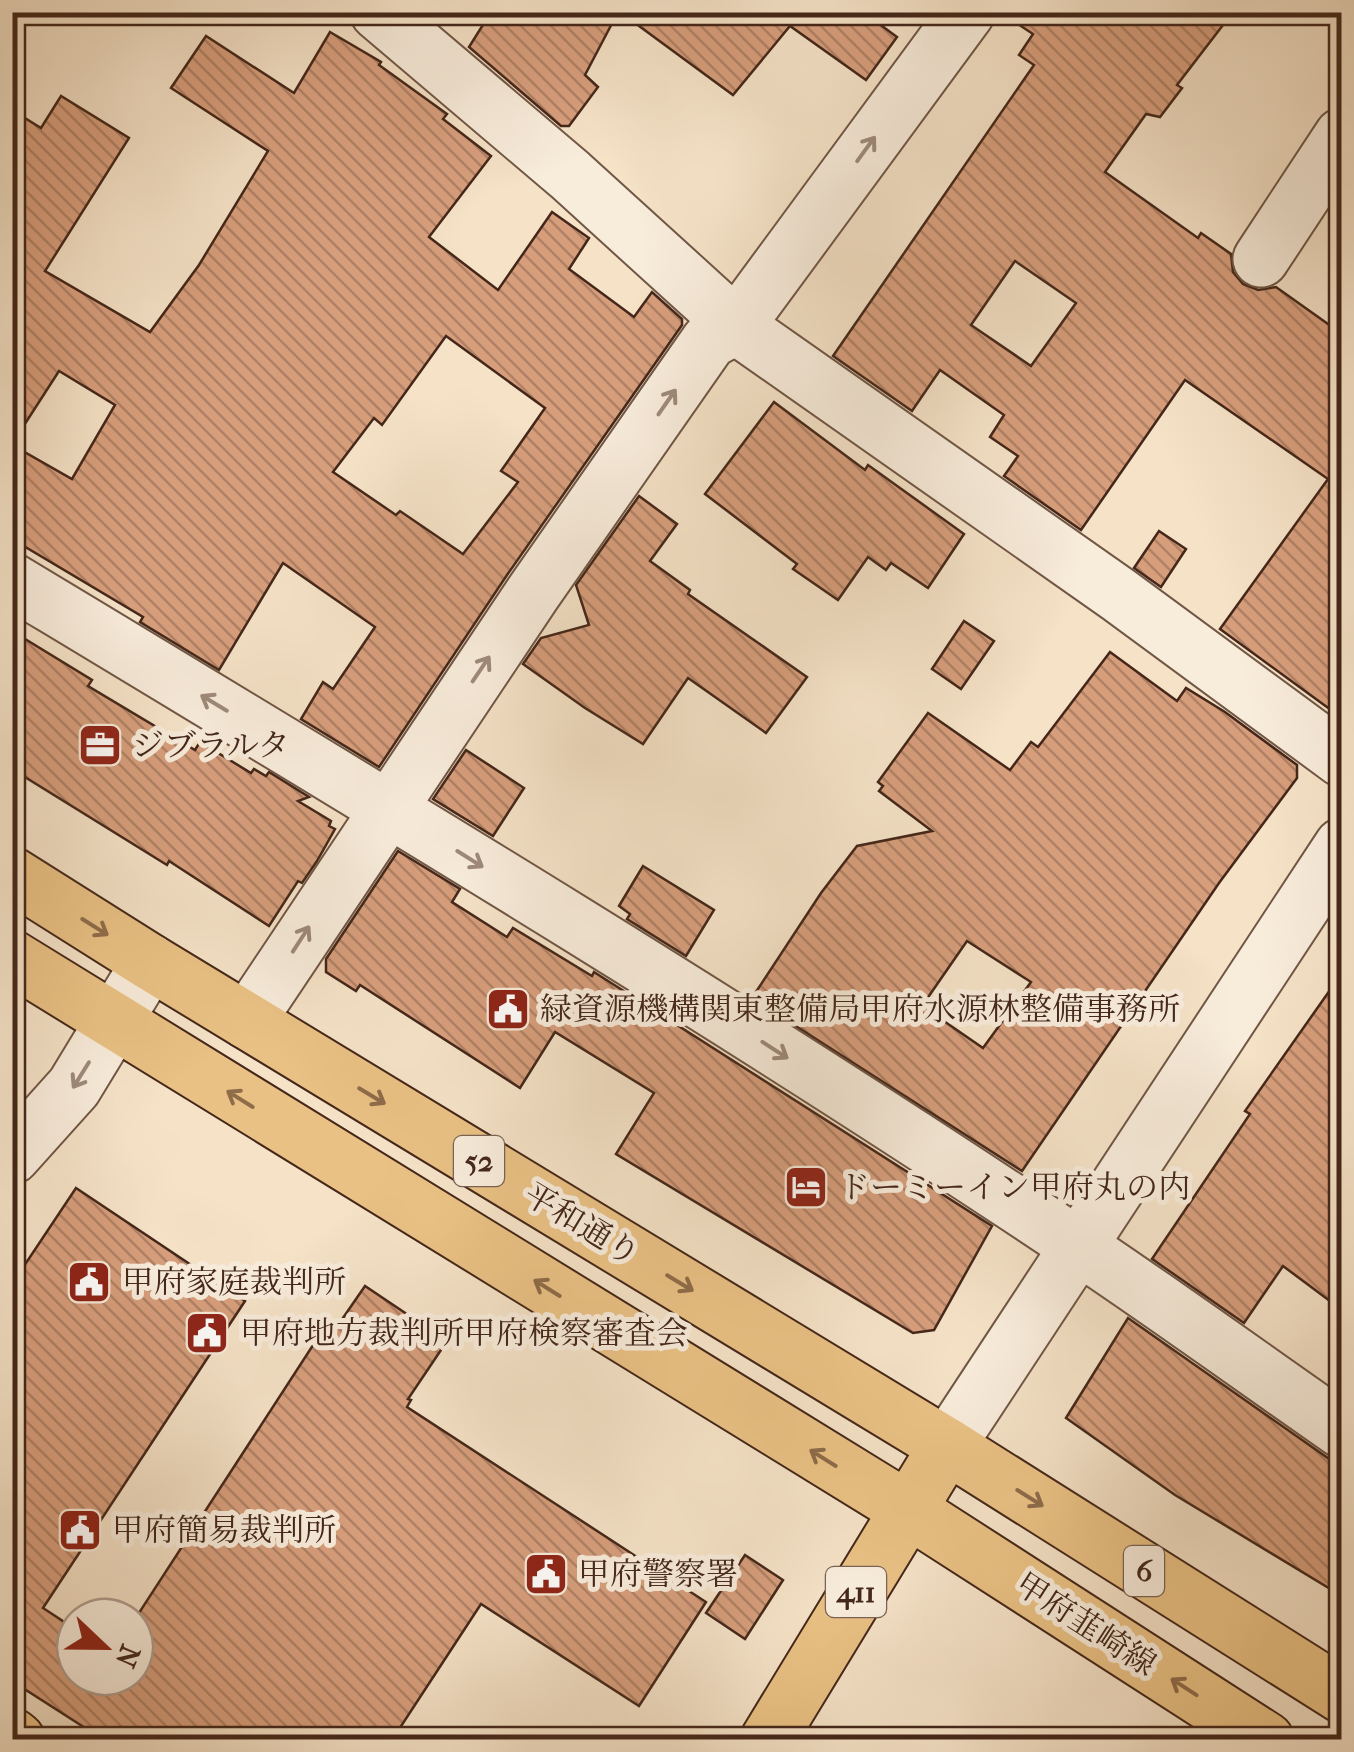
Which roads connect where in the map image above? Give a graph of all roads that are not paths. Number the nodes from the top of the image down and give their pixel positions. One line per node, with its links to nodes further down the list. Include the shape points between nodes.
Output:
1 (378, 12): 5 (street)
2 (967, 12): 5 (street, one-way to 2)
3 (1342, 136): 4 (street)
4 (1261, 258)
5 (736, 326): 7 (street); 8 (street, one-way to 5, via 709,340)
6 (12, 581): 8 (street, one-way to 6)
7 (1342, 759)
8 (388, 807): 13 (street, one-way to 8); 16 (street, one-way to 16)
9 (1342, 846): 16 (street)
10 (12, 874): 12 (main road, 平和通り / 52, one-way to 12)
11 (12, 958): 14 (main road, 52)
12 (150, 962): 13 (main road, 平和通り / 52); 14 (street)
13 (247, 1020): 18 (main road, 平和通り / 52, one-way to 18)
14 (114, 1021): 15 (street, one-way to 15, via 74,1088); 19 (main road, 52, one-way to 14)
15 (12, 1156)
16 (1079, 1246): 17 (street); 18 (street)
17 (1342, 1430)
18 (947, 1446): 19 (main road, 411); 20 (main road, 6, one-way to 20)
19 (906, 1509): 21 (main road, 411); 22 (main road, 甲府韮崎線 / 6, one-way to 19)
20 (1342, 1696)
21 (768, 1740)
22 (1266, 1740)

